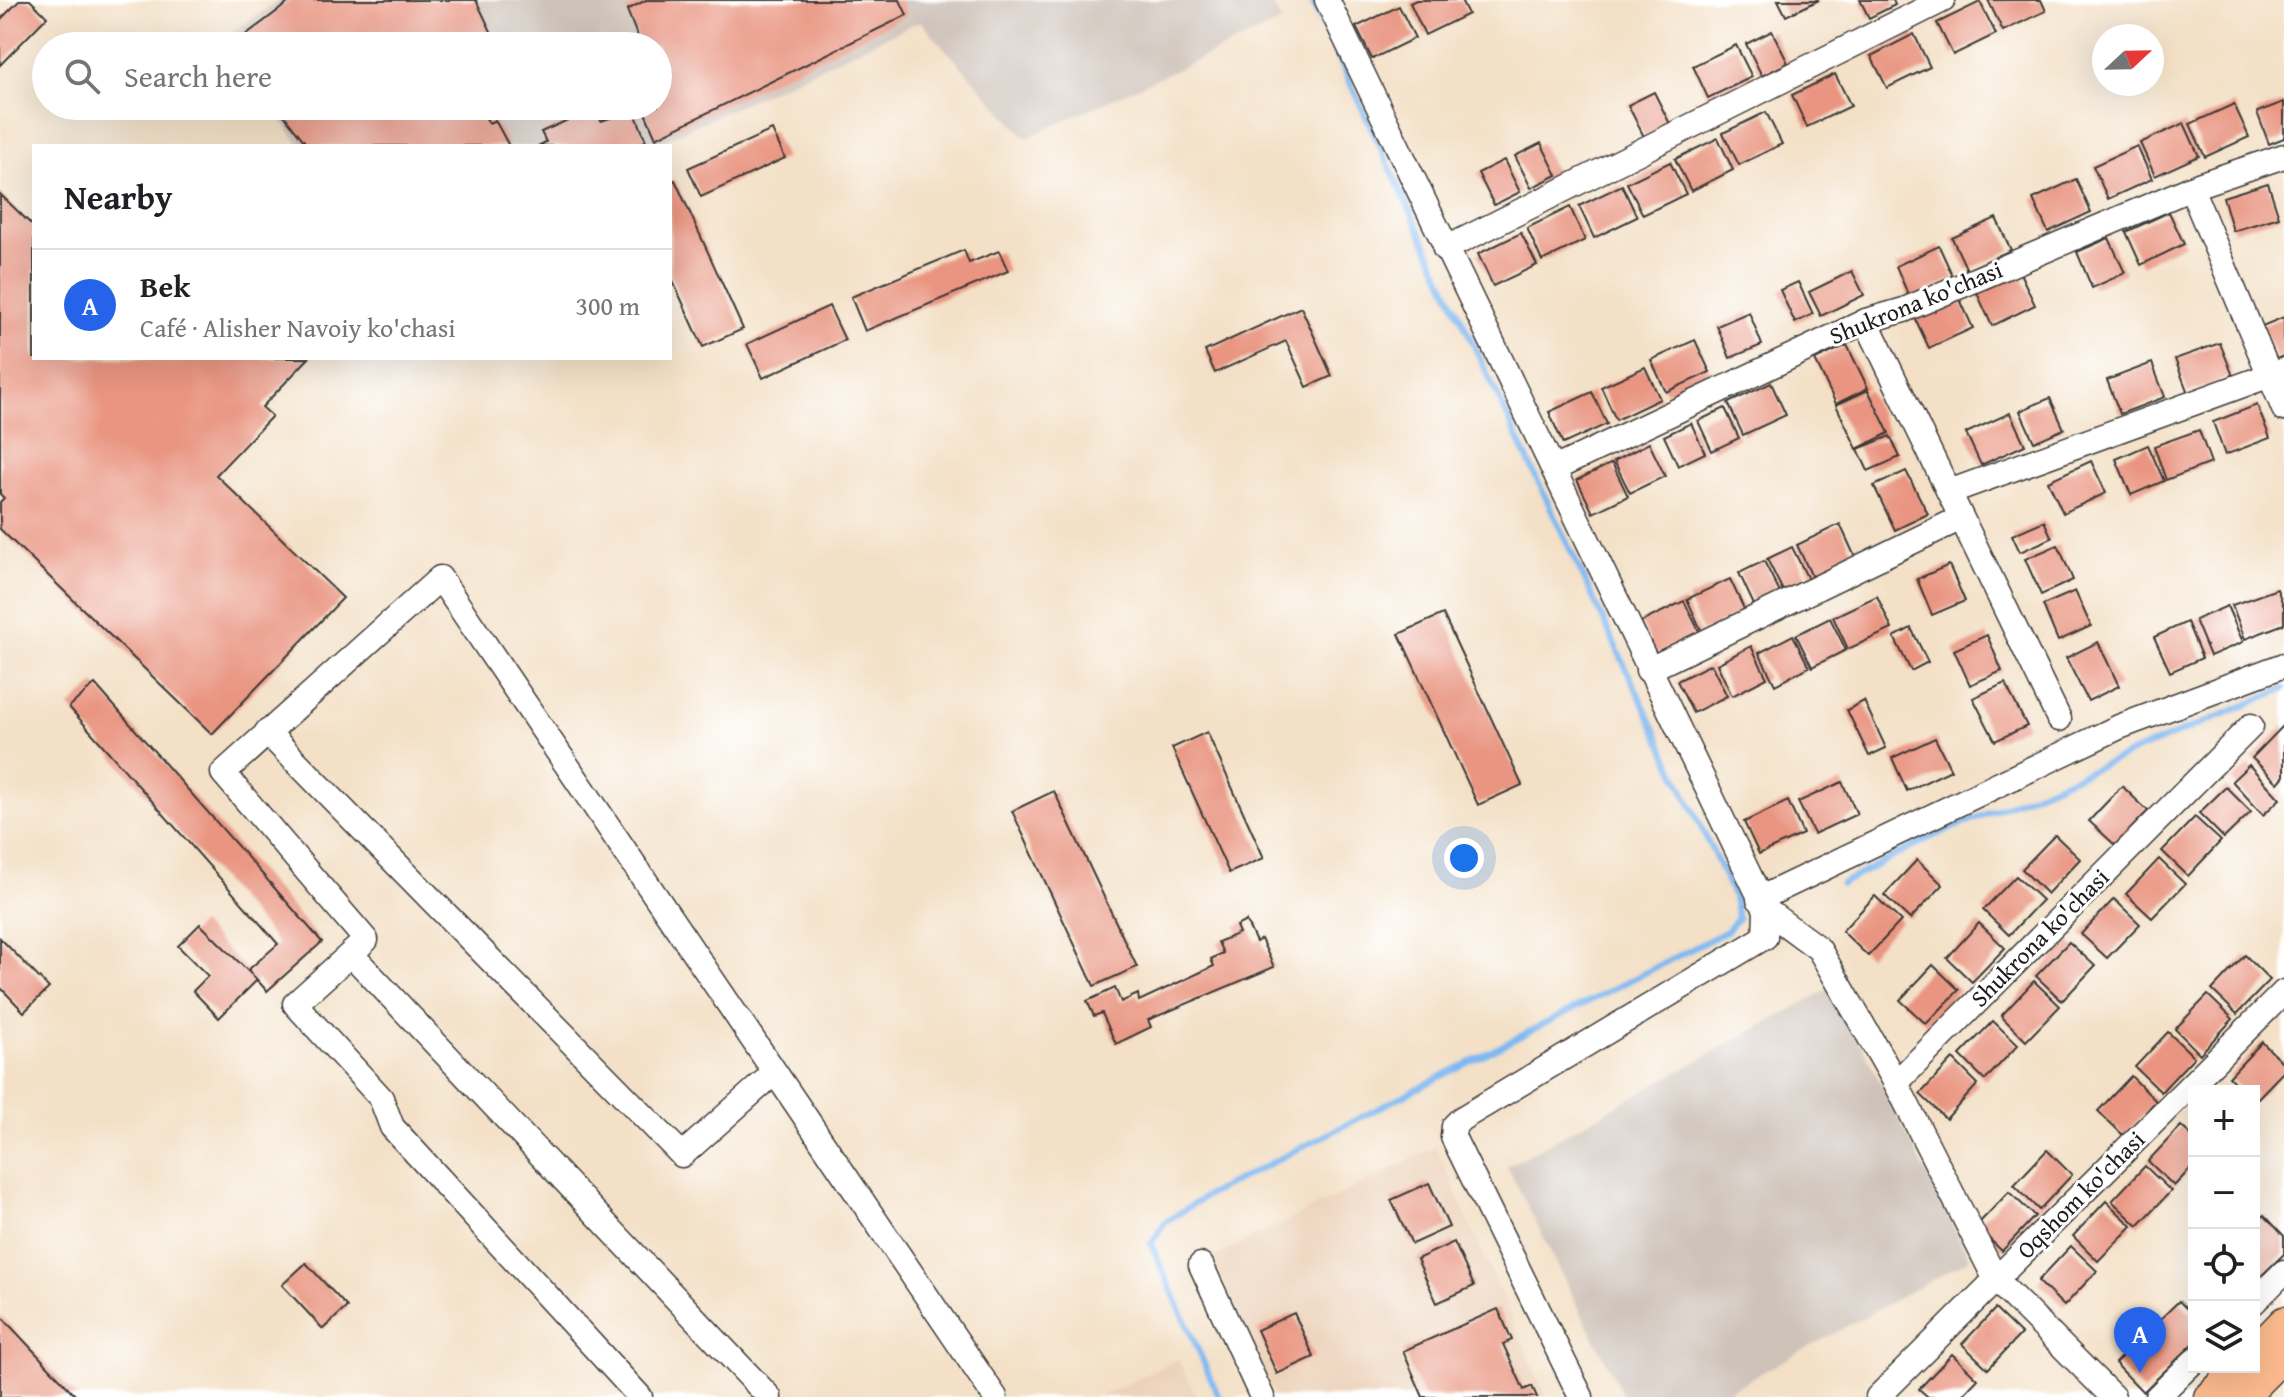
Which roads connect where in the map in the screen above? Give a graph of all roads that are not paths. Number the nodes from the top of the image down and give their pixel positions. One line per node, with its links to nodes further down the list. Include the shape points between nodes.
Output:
1 (1327, 0): 5 (street)
2 (1943, 0): 5 (street)
3 (2284, 156): 4 (street, Shukrona ko'chasi)
4 (2191, 188): 6 (street, Shukrona ko'chasi, via 1904,310); 7 (street)
5 (1445, 249): 9 (street)
6 (1866, 321): 9 (street, Shukrona ko'chasi); 10 (street)
7 (2276, 372): 8 (street); 10 (street)
8 (2284, 409)
9 (1556, 468): 13 (street)
10 (1949, 492): 11 (street)
11 (1961, 518): 13 (street); 14 (street)
12 (2284, 665): 17 (street, via 2119,727)
13 (1648, 670): 17 (street)
14 (2059, 719)
15 (2251, 726): 21 (street, Shukrona ko'chasi)
16 (267, 732): 18 (street, via 223,773 366,940); 20 (street, via 682,1155); 20 (street, via 440,578)
17 (1763, 904): 21 (street, via 1819,949); 35 (street, via 1765,937 1454,1126 1453,1137)
18 (351, 954): 31 (street, via 295,1004 381,1098 392,1127); 32 (street)
19 (2284, 992): 24 (street, Oqshom ko'chasi)
20 (774, 1073): 33 (street)
21 (1896, 1083): 24 (street)
22 (1201, 1265): 34 (street)
23 (2284, 1272): 25 (street)
24 (1996, 1280): 36 (street, Oqshom ko'chasi); 37 (street)
25 (2255, 1301)
26 (2284, 1322): 27 (main road)
27 (2260, 1347)
28 (2284, 1355): 40 (main road)
29 (2188, 1367): 38 (street)
30 (2234, 1373): 39 (main road)
31 (640, 1397)
32 (769, 1397)
33 (995, 1397)
34 (1262, 1397)
35 (1581, 1397)
36 (1878, 1397)
37 (2113, 1397)
38 (2157, 1397)
39 (2210, 1397)
40 (2242, 1397)

